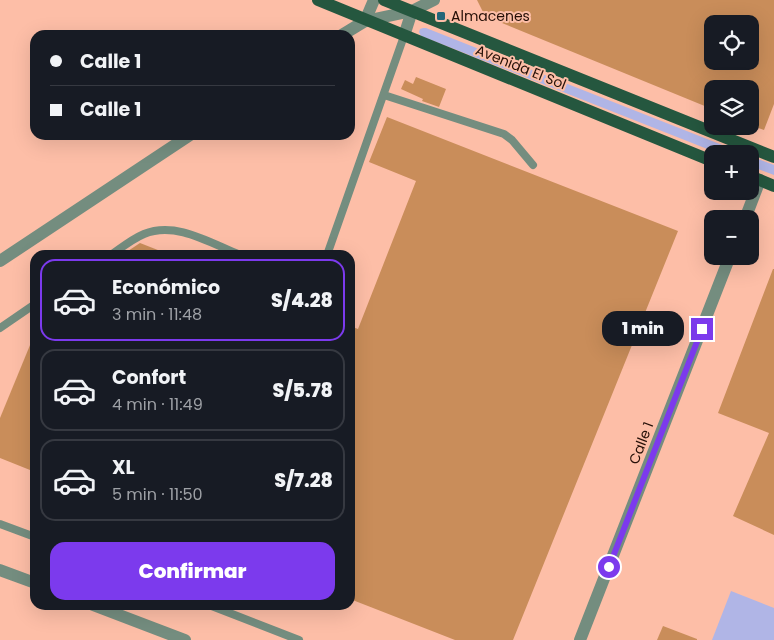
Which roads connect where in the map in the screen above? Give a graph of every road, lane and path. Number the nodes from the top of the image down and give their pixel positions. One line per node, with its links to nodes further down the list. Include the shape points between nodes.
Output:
1 (318, 0): 7 (main road, Avenida El Sol)
2 (374, 0): 7 (street)
3 (384, 0): 5 (main road, Avenida El Sol)
4 (434, 0): 6 (street)
5 (400, 3): 6 (main road, Avenida El Sol)
6 (412, 11): 7 (street); 9 (street); 12 (main road, Avenida El Sol)
7 (365, 21): 8 (street); 9 (main road, Avenida El Sol)
8 (350, 30)
9 (404, 36): 10 (lane); 13 (main road, Avenida El Sol)
10 (384, 95): 14 (lane, via 504,134); 19 (lane)
11 (182, 140): 20 (street)
12 (774, 157)
13 (704, 158)
14 (533, 164)
15 (759, 180): 16 (main road)
16 (774, 186)
17 (119, 250): 18 (lane, via 143,234 161,229 181,231)
18 (228, 250)
19 (329, 250)
20 (0, 260)
21 (726, 265): 32 (street, Calle 1)
22 (30, 307): 23 (lane)
23 (0, 328)
24 (0, 524): 25 (lane)
25 (30, 535)
26 (0, 570): 27 (street)
27 (30, 581)
28 (106, 610): 30 (street)
29 (222, 610): 31 (lane)
30 (185, 640)
31 (299, 640)
32 (580, 640)

